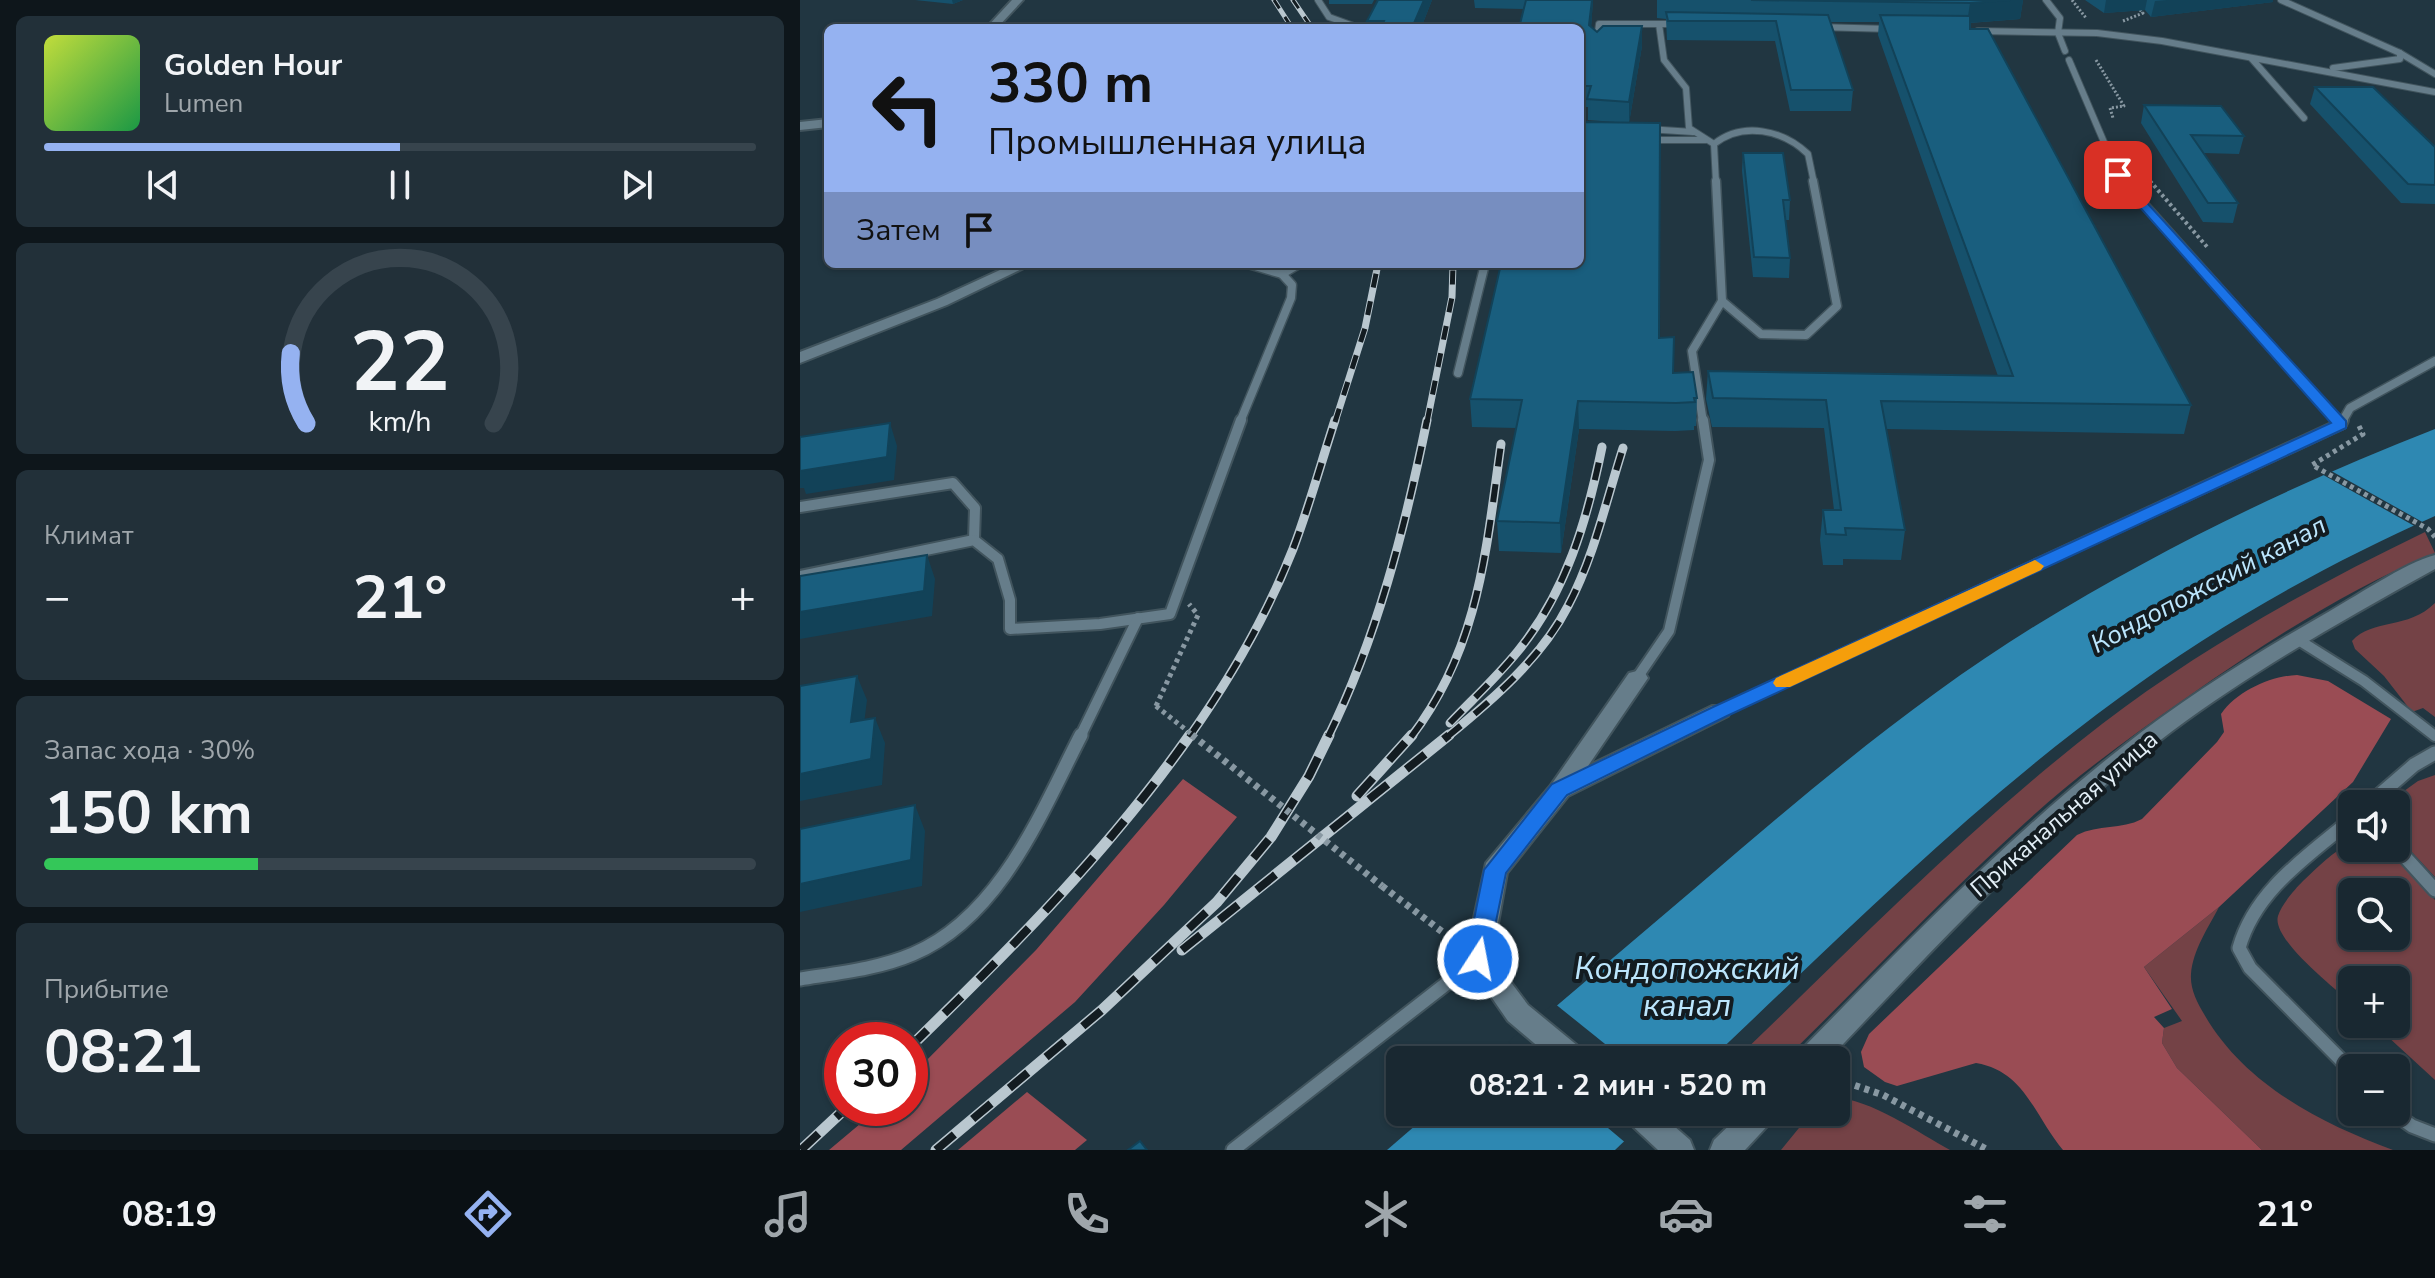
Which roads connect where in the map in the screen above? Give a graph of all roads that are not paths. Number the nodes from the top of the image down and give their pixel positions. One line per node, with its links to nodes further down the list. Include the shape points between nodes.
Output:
1 (1018, 0): 5 (street)
2 (1318, 0): 6 (lane, via 1322,12)
3 (2046, 0): 12 (lane, via 2060,18)
4 (2281, 0): 15 (lane)
5 (994, 24)
6 (1344, 24)
7 (1659, 24): 8 (lane); 13 (lane, via 1599,24); 27 (lane, via 1664,60 1686,88)
8 (1691, 25)
9 (1803, 27): 10 (lane)
10 (1899, 29)
11 (1962, 30): 12 (lane)
12 (2058, 33): 14 (lane); 16 (lane, via 2162,41)
13 (1597, 45)
14 (2065, 51)
15 (2400, 53): 18 (lane, via 2400,59); 19 (lane)
16 (2252, 59): 18 (lane); 23 (lane)
17 (2069, 60): 39 (lane, via 2118,175)
18 (2324, 69): 20 (lane)
19 (2435, 74)
20 (2363, 77): 21 (lane); 22 (lane)
21 (2372, 87)
22 (2435, 92)
23 (2304, 118)
24 (824, 123): 25 (street)
25 (800, 126)
26 (1646, 129): 27 (lane)
27 (1693, 132): 29 (lane)
28 (1637, 140): 29 (lane)
29 (1712, 142): 35 (lane); 35 (lane, via 1731,133 1783,136 1808,154 1837,306 1806,335 1761,334)
30 (1016, 268): 36 (street)
31 (1262, 268): 34 (lane)
32 (1295, 268): 34 (lane)
33 (1484, 268): 38 (lane)
34 (1282, 274): 44 (lane, via 1292,285 1291,298 1170,614)
35 (1722, 301): 46 (lane, via 1692,351 1709,460 1669,631)
36 (800, 358)
37 (2435, 361): 39 (lane, via 2350,408)
38 (1458, 373)
39 (2341, 424): 47 (lane)
40 (800, 507): 41 (lane, via 953,483 975,508)
41 (974, 540): 43 (lane); 44 (lane, via 998,559 1010,600 1010,629)
42 (2435, 561): 45 (street, Приканальная улица)
43 (800, 576)
44 (1138, 618): 56 (lane, via 1033,834 984,901 927,948 870,967)
45 (2297, 639): 48 (lane, via 2364,681); 58 (street, Приканальная улица, via 2192,707 2093,783 1926,939)
46 (1637, 678): 50 (street)
47 (1720, 711): 50 (street)
48 (2435, 736)
49 (2435, 753): 51 (lane)
50 (1560, 790): 55 (street, via 1495,870)
51 (2385, 790)
52 (2338, 832): 59 (lane, via 2260,902 2239,948 2250,968)
53 (2410, 862): 54 (lane)
54 (2435, 890)
55 (1478, 959): 57 (street, via 1518,1013); 64 (lane)
56 (800, 979)
57 (1557, 1046)
58 (1823, 1046)
59 (2338, 1057)
60 (2410, 1125): 63 (lane)
61 (1653, 1126): 65 (street)
62 (1748, 1126): 66 (street)
63 (2435, 1135)
64 (1233, 1150)
65 (1679, 1150)
66 (1725, 1150)

